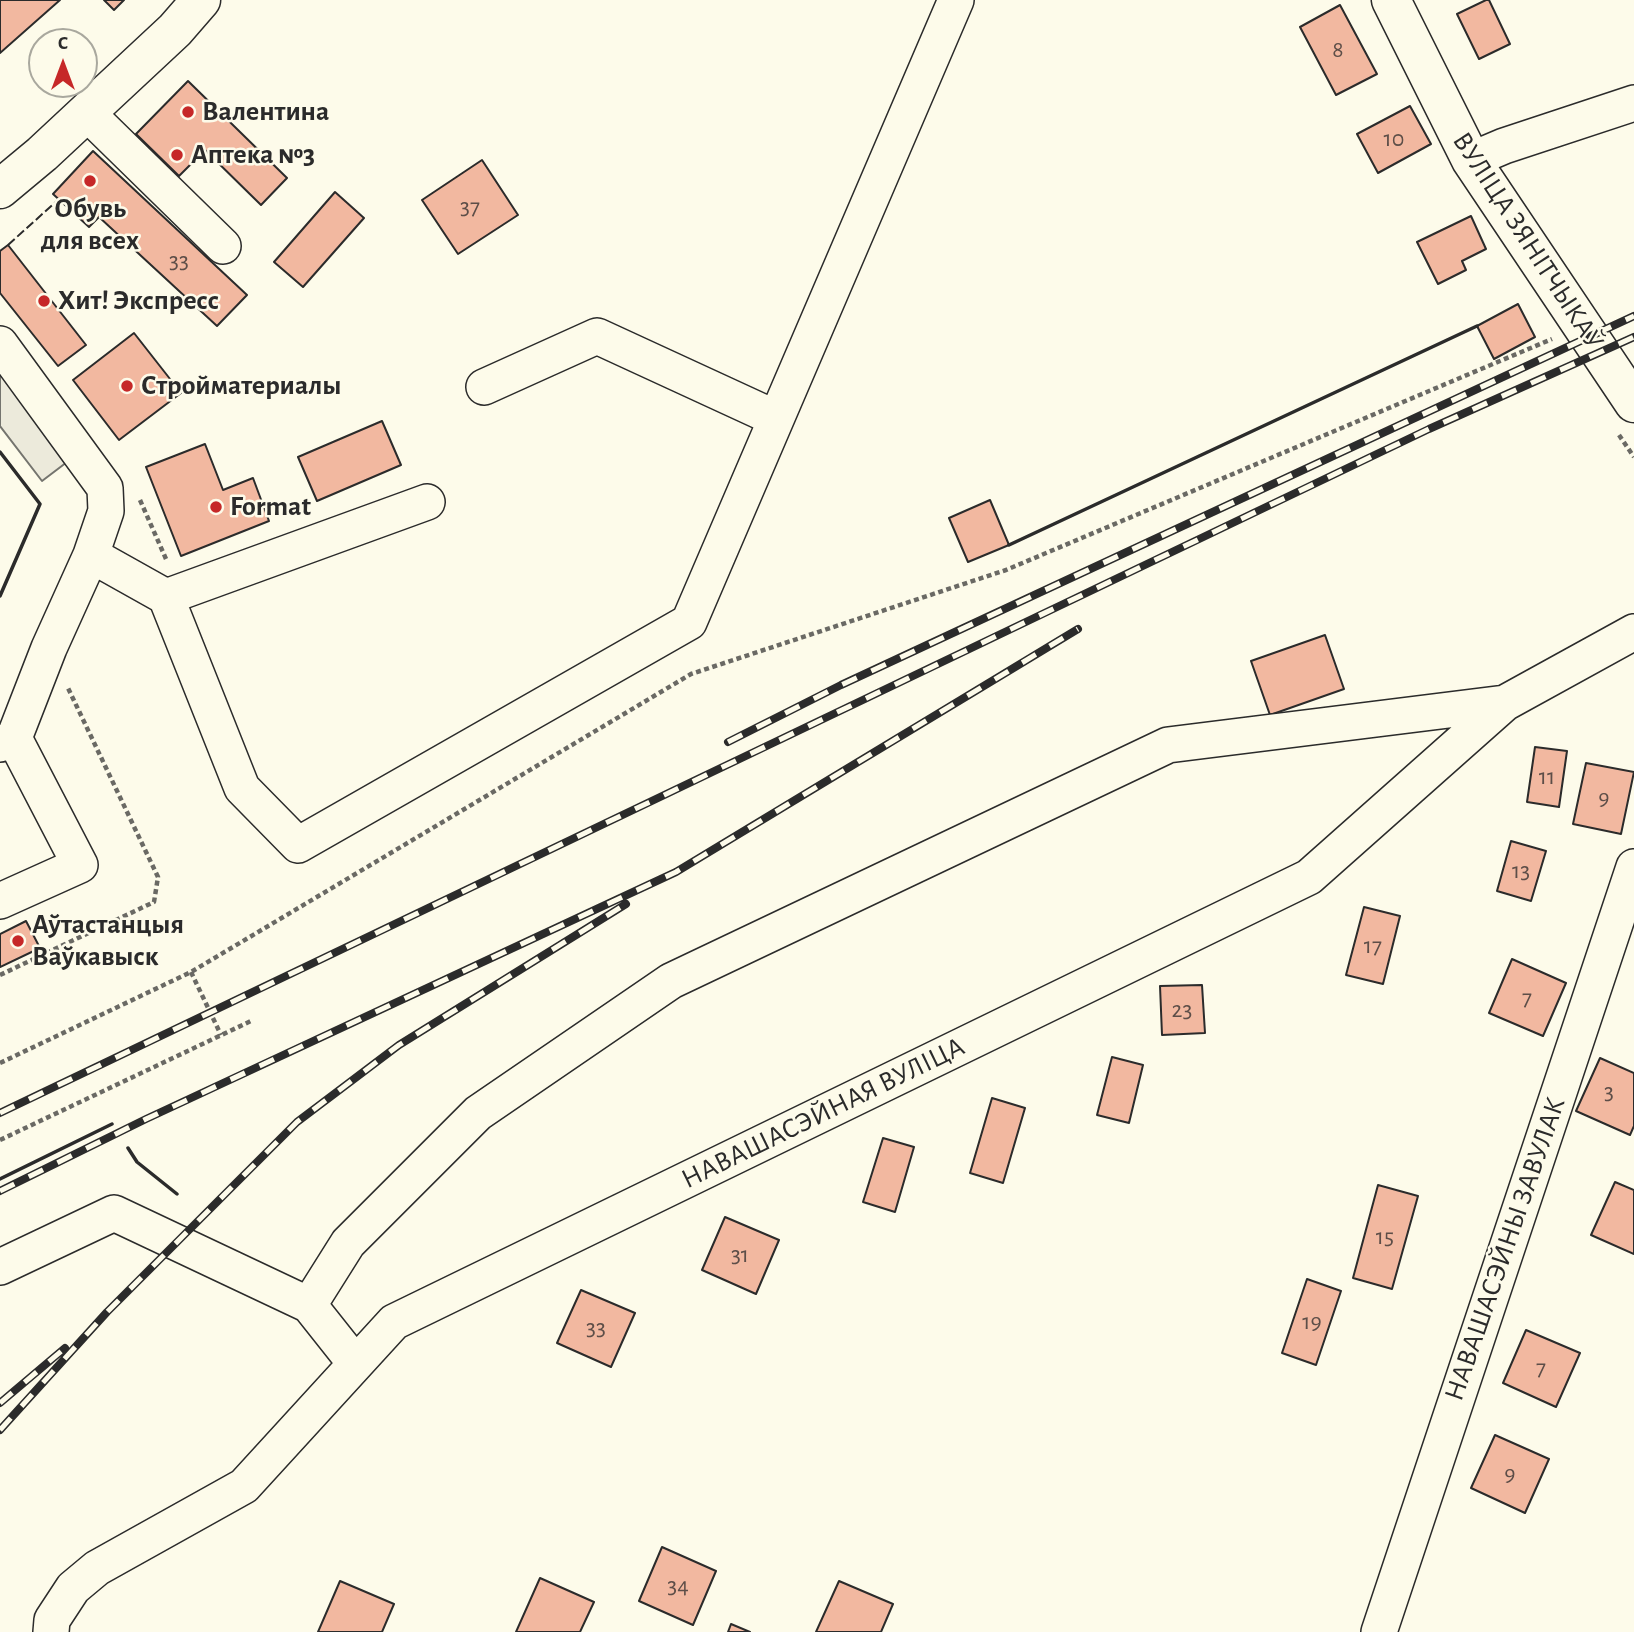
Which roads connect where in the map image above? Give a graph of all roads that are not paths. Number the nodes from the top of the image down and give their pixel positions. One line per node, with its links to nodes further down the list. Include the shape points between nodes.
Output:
1 (201, 0): 5 (main road)
2 (956, 0): 12 (street)
3 (1391, 0): 6 (main road, ВУЛІЦА ЗЯНІТЧЫКАЎ)
4 (1634, 103): 6 (street)
5 (86, 112): 7 (main road); 8 (street)
6 (1471, 160): 11 (main road, ВУЛІЦА ЗЯНІТЧЫКАЎ)
7 (0, 189)
8 (223, 246)
9 (0, 344): 14 (street, via 106,488 106,511)
10 (484, 387): 12 (street, via 597,335)
11 (1634, 403)
12 (775, 418): 15 (street, via 689,622 298,845 242,788)
13 (427, 502): 15 (street)
14 (91, 555): 15 (street); 18 (street)
15 (166, 597)
16 (1634, 632): 17 (street, НАВАШАСЭЙНАЯ ВУЛІЦА)
17 (1505, 703): 22 (street, via 1168,745 671,981 478,1113 348,1243); 23 (street, НАВАШАСЭЙНАЯ ВУЛІЦА, via 1309,877 394,1322)
18 (7, 741): 20 (street, via 80,865)
19 (1634, 867): 25 (street, НАВАШАСЭЙНЫ ЗАВУЛАК)
20 (0, 901)
21 (0, 1267): 22 (street, via 114,1213)
22 (309, 1305): 23 (street)
23 (355, 1363): 24 (street, НАВАШАСЭЙНАЯ ВУЛІЦА, via 244,1486 97,1568 73,1588 52,1620)
24 (51, 1632)
25 (1379, 1632)

